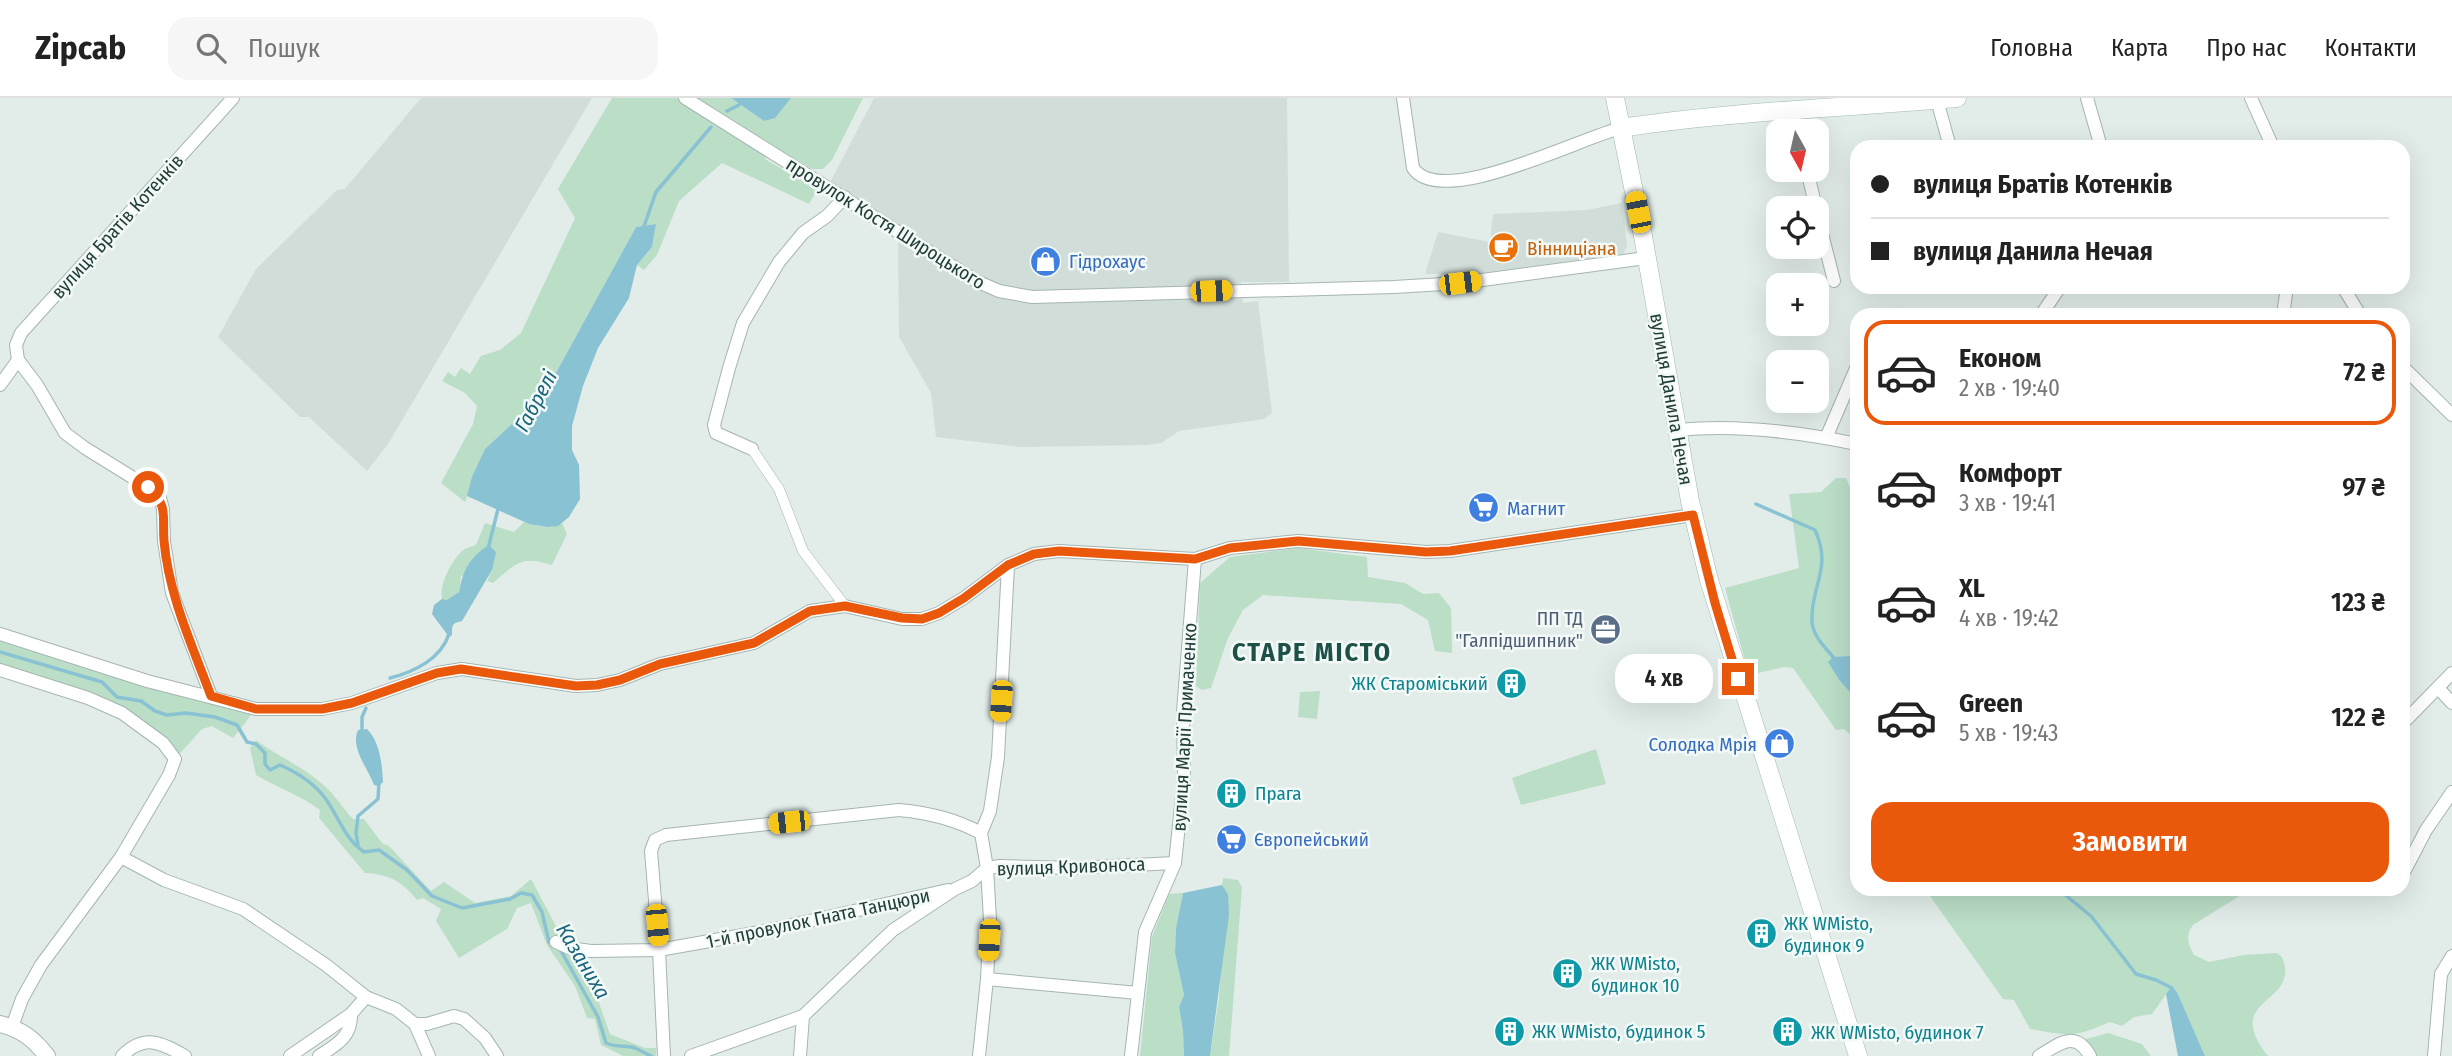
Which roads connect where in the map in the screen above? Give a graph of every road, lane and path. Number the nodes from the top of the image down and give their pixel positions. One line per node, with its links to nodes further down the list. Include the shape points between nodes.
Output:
1 (233, 98): 19 (street, вулиця Братів Котенків, via 21,333 16,345)
2 (685, 98): 15 (street, провулок Костя Широцького)
3 (1402, 98): 11 (street, via 1413,168 1432,179 1471,177 1526,164)
4 (1615, 98): 11 (main road, вулиця Данила Нечая)
5 (1957, 98): 8 (main road)
6 (2087, 98): 13 (street)
7 (2251, 98): 14 (street)
8 (1937, 100): 9 (main road); 12 (street)
9 (1792, 111): 10 (street); 11 (main road)
10 (1794, 119)
11 (1621, 128): 16 (main road, вулиця Данила Нечая)
12 (1948, 140)
13 (2099, 140)
14 (2270, 140)
15 (845, 197): 16 (street, провулок Костя Широцького, via 976,281 999,292 1032,297 1460,283); 27 (street, via 803,233 779,262 743,323 714,425 723,438)
16 (1646, 258): 24 (main road, вулиця Данила Нечая)
17 (1828, 259): 18 (street)
18 (1834, 281)
19 (18, 360): 22 (street, вулиця Братів Котенків); 36 (street, via 65,433 160,498 172,593)
20 (2410, 374): 23 (street)
21 (1850, 382): 25 (street)
22 (0, 385)
23 (2452, 415)
24 (1678, 430): 25 (street, via 1727,427); 28 (main road, вулиця Данила Нечая)
25 (1826, 438): 26 (street)
26 (1850, 443)
27 (752, 449): 31 (street, via 779,489 803,551)
28 (1693, 515): 29 (street, via 1475,548 1426,552 1298,541 1230,548); 68 (main road, вулиця Данила Нечая, via 1738,679)
29 (1195, 559): 30 (street, via 1059,551 1034,554); 43 (street, вулиця Марії Примаченко, via 1183,712 1185,777)
30 (1008, 565): 31 (street, via 964,598 922,619); 40 (street, via 998,757)
31 (845, 606): 36 (street, via 810,611 754,643 660,664 597,685 461,669 322,709 256,709)
32 (0, 634): 36 (street, via 147,681)
33 (0, 670): 41 (street, via 122,713 171,752 174,766)
34 (2452, 673): 35 (street)
35 (2438, 688): 37 (street); 38 (street)
36 (211, 696)
37 (2452, 704)
38 (2410, 716)
39 (2452, 792): 42 (street)
40 (981, 833): 44 (street); 47 (street, via 933,814 899,810 666,835 655,840 651,851)
41 (121, 857): 51 (street, via 164,880 243,909); 55 (street, via 41,965)
42 (2410, 861)
43 (1175, 863): 44 (street, вулиця Кривоноса); 50 (street, вулиця Марії Примаченко, via 1145,932)
44 (988, 868): 45 (street, вулиця Кривоноса); 49 (street)
45 (955, 889): 47 (street, 1-й провулок Гната Танцюри); 53 (street, вулиця Кривоноса, via 893,930)
46 (556, 942): 47 (street, 1-й провулок Гната Танцюри, via 591,951)
47 (659, 950): 63 (street)
48 (2452, 956): 71 (street, via 2441,974)
49 (987, 979): 50 (street); 66 (street)
50 (1138, 993): 67 (street, вулиця Марії Примаченко)
51 (366, 997): 52 (street); 54 (street, via 396,1009)
52 (351, 1014): 59 (street); 60 (street, via 348,1033)
53 (803, 1016): 64 (street, вулиця Кривоноса); 65 (street)
54 (415, 1024): 61 (street); 62 (street, via 454,1016 464,1019)
55 (6, 1025): 56 (street, via 33,1039)
56 (47, 1056)
57 (122, 1056): 58 (street, via 143,1042 163,1044)
58 (185, 1056)
59 (290, 1056)
60 (319, 1056)
61 (429, 1056)
62 (497, 1056)
63 (664, 1056)
64 (691, 1056)
65 (800, 1056)
66 (979, 1056)
67 (1131, 1056)
68 (1858, 1056)
69 (2039, 1056): 70 (street, via 2070,1040 2084,1046)
70 (2090, 1056)
71 (2434, 1056)

